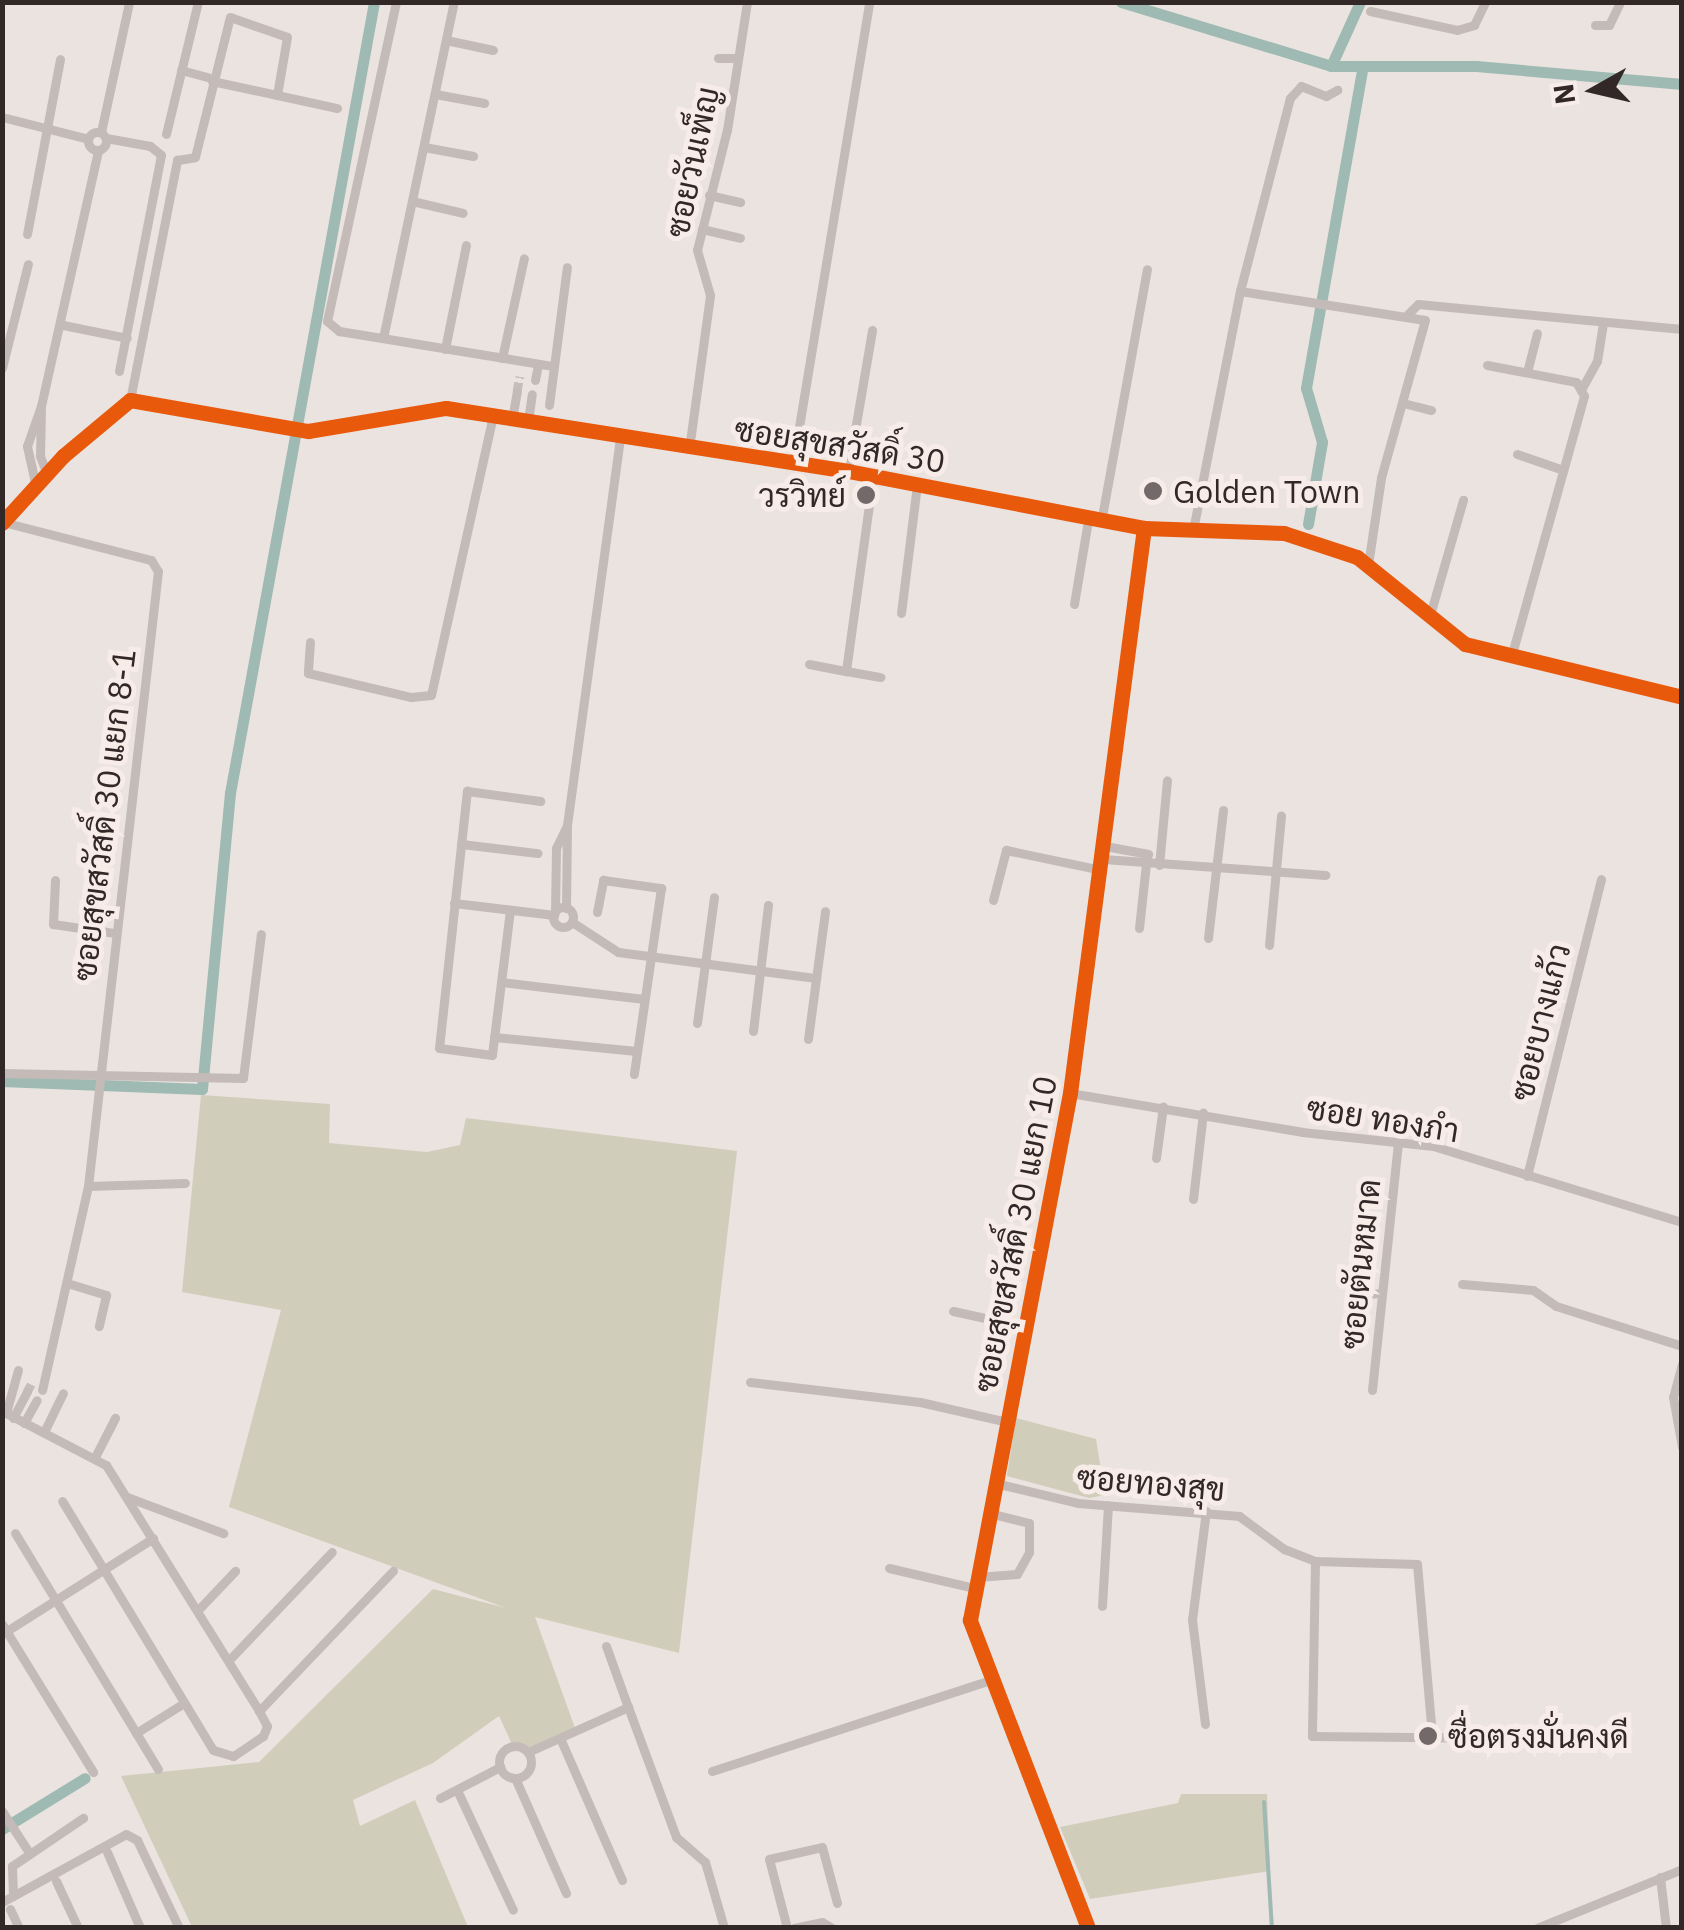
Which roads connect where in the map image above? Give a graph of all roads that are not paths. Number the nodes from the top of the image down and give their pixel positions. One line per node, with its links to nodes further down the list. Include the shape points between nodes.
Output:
1 (129, 2): 26 (street)
2 (198, 2): 16 (street)
3 (396, 2): 52 (street, via 328,321 331,329)
4 (454, 2): 11 (street)
5 (747, 2): 15 (street, ซอยวันเพ็ญ)
6 (869, 2): 78 (street)
7 (1485, 2): 9 (street, via 1474,24 1458,30)
8 (1620, 2): 10 (street, via 1609,24)
9 (1370, 11)
10 (1595, 25)
11 (446, 40): 12 (street); 19 (street)
12 (493, 50)
13 (60, 58): 24 (street)
14 (718, 58): 15 (street)
15 (738, 58): 31 (street, ซอยวันเพ็ญ)
16 (181, 70): 17 (street); 25 (street)
17 (210, 79): 20 (street); 20 (street, via 226,20 234,17 287,37); 67 (street, via 194,157 177,160)
18 (1336, 90): 43 (street, via 1326,96 1301,86 1290,98)
19 (435, 94): 21 (street); 28 (street)
20 (277, 95): 22 (street)
21 (484, 103)
22 (338, 108)
23 (2, 117): 24 (street)
24 (47, 127): 27 (street); 36 (street)
25 (166, 134)
26 (104, 135): 27 (street); 29 (street); 51 (street, via 161,155)
27 (88, 139): 29 (street)
28 (424, 147): 30 (street); 32 (street)
29 (98, 150): 46 (street)
30 (473, 156)
31 (708, 195): 33 (street); 35 (street, ซอยวันเพ็ญ)
32 (412, 201): 34 (street); 52 (street)
33 (740, 202)
34 (463, 213)
35 (702, 229): 37 (street); 76 (street, ซอยวันเพ็ญ, via 697,264 710,295)
36 (27, 234)
37 (740, 238)
38 (466, 246): 53 (street)
39 (524, 258): 54 (street)
40 (28, 264): 50 (street)
41 (566, 267): 58 (street)
42 (1147, 269): 87 (street)
43 (1240, 291): 44 (street); 90 (street)
44 (1408, 314): 45 (street, via 1418,304); 68 (street, via 1420,315 1425,330)
45 (1603, 324): 47 (street); 64 (street, via 1597,361)
46 (62, 325): 51 (street); 70 (street)
47 (1682, 329)
48 (872, 330): 80 (street)
49 (1538, 333): 61 (street)
50 (6, 337): 59 (street)
51 (127, 338): 60 (street)
52 (383, 338): 53 (street)
53 (445, 349): 54 (street)
54 (502, 358): 55 (street)
55 (523, 362): 56 (street); 62 (street)
56 (538, 364): 58 (street); 63 (street)
57 (1487, 365): 61 (street)
58 (553, 366): 69 (street)
59 (2, 368)
60 (119, 372)
61 (1527, 372): 64 (street)
62 (520, 376)
63 (535, 380)
64 (1582, 388): 79 (street)
65 (517, 392): 73 (street)
66 (532, 394): 74 (street)
67 (130, 400): 72 (street, ซอยสุขสวัสดิ์ 30, via 308,431 434,408); 81 (street)
68 (1403, 404): 71 (street); 91 (street, via 1380,478)
69 (548, 405)
70 (42, 406): 81 (street, via 40,456); 84 (street, via 27,446)
71 (1430, 410)
72 (493, 416): 73 (street, ซอยสุขสวัสดิ์ 30); 95 (street, via 431,695 411,698 308,673)
73 (512, 419): 74 (street, ซอยสุขสวัสดิ์ 30)
74 (528, 422): 75 (street, ซอยสุขสวัสดิ์ 30)
75 (620, 437): 76 (street, ซอยสุขสวัสดิ์ 30); 121 (street, via 567,826 556,848)
76 (689, 449): 78 (street, ซอยสุขสวัสดิ์ 30)
77 (1517, 454): 79 (street)
78 (794, 464): 80 (street, ซอยสุขสวัสดิ์ 30)
79 (1564, 470): 96 (street)
80 (848, 471): 82 (street, ซอยสุขสวัสดิ์ 30)
81 (47, 474): 84 (street)
82 (874, 476): 83 (street, ซอยสุขสวัสดิ์ 30); 98 (street)
83 (917, 484): 86 (street, ซอยสุขสวัสดิ์ 30); 93 (street)
84 (36, 487): 88 (street)
85 (1464, 500): 94 (street)
86 (1088, 520): 87 (street, ซอยสุขสวัสดิ์ 30); 92 (street)
87 (1102, 522): 89 (street, ซอยสุขสวัสดิ์ 30)
88 (3, 523): 126 (street, ซอยสุขสวัสดิ์ 30 แยก 8-1, via 151,560 158,571)
89 (1144, 528): 90 (street, ซอยสุขสวัสดิ์ 30); 106 (street, ซอยสุขสวัสดิ์ 30 แยก 10)
90 (1193, 530): 91 (street, ซอยสุขสวัสดิ์ 30, via 1284,533)
91 (1368, 564): 94 (street, ซอยสุขสวัสดิ์ 30)
92 (1074, 604)
93 (901, 613)
94 (1430, 615): 96 (street, ซอยสุขสวัสดิ์ 30, via 1465,644)
95 (310, 642)
96 (1511, 658): 100 (street, ซอยสุขสวัสดิ์ 30)
97 (809, 664): 98 (street)
98 (846, 671): 99 (street)
99 (880, 677)
100 (1682, 697)
101 (1167, 780): 109 (street)
102 (540, 801): 105 (street, via 467,791)
103 (1223, 810): 111 (street)
104 (1281, 816): 112 (street)
105 (461, 844): 107 (street); 118 (street)
106 (1105, 846): 108 (street); 110 (street, ซอยสุขสวัสดิ์ 30 แยก 10)
107 (538, 853)
108 (1147, 859): 109 (street); 110 (street); 125 (street)
109 (1162, 861): 111 (street)
110 (1103, 864): 117 (street, via 1006,850); 144 (street, ซอยสุขสวัสดิ์ 30 แยก 10)
111 (1216, 867): 112 (street); 128 (street)
112 (1276, 871): 113 (street); 129 (street)
113 (1326, 875)
114 (1601, 879): 149 (street, ซอยบางแก้ว)
115 (54, 880): 126 (street, via 52,924)
116 (714, 897): 131 (street)
117 (993, 900)
118 (454, 903): 120 (street); 138 (street, via 439,1048 492,1055)
119 (768, 905): 132 (street)
120 (510, 910): 121 (street); 134 (street)
121 (558, 911): 124 (street); 124 (street, via 558,926)
122 (825, 911): 133 (street)
123 (597, 912): 130 (street, via 603,880 660,888)
124 (572, 922): 130 (street, via 608,949)
125 (1139, 928)
126 (115, 933): 143 (street, ซอยสุขสวัสดิ์ 30 แยก 8-1)
127 (261, 934): 143 (street, via 246,1074)
128 (1208, 938)
129 (1269, 945)
130 (651, 956): 131 (street); 135 (street)
131 (705, 964): 132 (street); 136 (street)
132 (760, 971): 133 (street); 137 (street)
133 (816, 978): 139 (street)
134 (501, 982): 135 (street); 138 (street)
135 (644, 1000): 140 (street)
136 (697, 1023)
137 (753, 1031)
138 (494, 1038): 140 (street)
139 (808, 1039)
140 (636, 1051): 142 (street)
141 (2, 1073): 143 (street)
142 (634, 1074)
143 (97, 1085): 151 (street, ซอยสุขสวัสดิ์ 30 แยก 8-1)
144 (1070, 1093): 145 (street, ซอย ทองภํา); 160 (street, ซอยสุขสวัสดิ์ 30 แยก 10)
145 (1163, 1106): 146 (street, ซอย ทองภํา); 148 (street)
146 (1203, 1112): 147 (street, ซอย ทองภํา); 152 (street)
147 (1398, 1144): 149 (street, ซอย ทองภํา, via 1446,1149); 156 (street, ซอยตันหมาด)
148 (1156, 1158)
149 (1527, 1176): 153 (street, ซอย ทองภํา)
150 (185, 1183): 151 (street)
151 (88, 1186): 154 (street, ซอยสุขสวัสดิ์ 30 แยก 8-1)
152 (1193, 1199)
153 (1682, 1222)
154 (67, 1283): 159 (street, via 106,1294); 165 (street, ซอยสุขสวัสดิ์ 30 แยก 8-1)
155 (1462, 1284): 161 (street, via 1533,1290 1556,1306)
156 (1380, 1293): 157 (street); 167 (street, ซอยตันหมาด)
157 (1353, 1294)
158 (954, 1311): 160 (street)
159 (99, 1326)
160 (1026, 1327): 172 (street, ซอยสุขสวัสดิ์ 30 แยก 10)
161 (1682, 1346)
162 (1682, 1364): 175 (street, via 1673,1397)
163 (18, 1370): 170 (street, via 4,1403)
164 (750, 1382): 172 (street, via 920,1402)
165 (33, 1384): 166 (street); 170 (street)
166 (42, 1390)
167 (1372, 1390)
168 (64, 1394): 174 (street)
169 (37, 1400): 173 (street)
170 (13, 1418): 173 (street)
171 (115, 1418): 176 (street)
172 (1008, 1422): 177 (street, ซอยสุขสวัสดิ์ 30 แยก 10)
173 (24, 1424): 174 (street)
174 (44, 1432): 176 (street)
175 (1682, 1447)
176 (96, 1457): 178 (street)
177 (995, 1483): 180 (street, ซอยทองสุข); 181 (street, ซอยสุขสวัสดิ์ 30 แยก 10)
178 (127, 1497): 183 (street); 185 (street)
179 (62, 1501): 189 (street)
180 (1108, 1505): 182 (street, ซอยทองสุข); 194 (street)
181 (990, 1512): 192 (street, ซอยสุขสวัสดิ์ 30 แยก 10); 192 (street, via 1029,1523 1029,1552 1017,1574)
182 (1206, 1512): 187 (street, ซอยทองสุข, via 1239,1516 1284,1549); 203 (street, via 1192,1620)
183 (223, 1533)
184 (15, 1534): 193 (street)
185 (153, 1538): 189 (street); 195 (street)
186 (332, 1552): 198 (street)
187 (1315, 1561): 205 (street, ซอยทองสุข, via 1416,1564); 205 (street, via 1312,1736)
188 (889, 1568): 192 (street)
189 (102, 1569): 193 (street); 200 (street)
190 (235, 1570): 195 (street)
191 (393, 1571): 202 (street)
192 (976, 1582): 199 (street, ซอยสุขสวัสดิ์ 30 แยก 10, via 971,1632)
193 (54, 1599): 196 (street); 204 (street)
194 (1102, 1606)
195 (198, 1610): 198 (street)
196 (4, 1630): 212 (street)
197 (606, 1646): 201 (street)
198 (229, 1660): 202 (street)
199 (990, 1680): 211 (street); 236 (street, ซอยสุขสวัสดิ์ 30 แยก 10)
200 (184, 1703): 202 (street, via 214,1750 226,1756 263,1736); 204 (street)
201 (628, 1707): 206 (street); 233 (street, via 676,1837 705,1862)
202 (259, 1711)
203 (1205, 1724)
204 (136, 1733): 210 (street)
205 (1432, 1736): 207 (street)
206 (560, 1738): 208 (street); 222 (street)
207 (1511, 1738)
208 (528, 1752): 209 (street, via 506,1749); 213 (street, via 530,1766)
209 (500, 1767): 213 (street); 214 (street)
210 (158, 1769)
211 (712, 1771)
212 (93, 1772)
213 (515, 1778): 224 (street)
214 (457, 1790): 215 (street); 228 (street)
215 (440, 1798)
216 (3, 1813): 219 (street)
217 (83, 1818): 219 (street)
218 (107, 1852): 231 (street)
219 (30, 1854): 225 (street, via 8,1874)
220 (1682, 1869): 221 (street)
221 (1660, 1878): 237 (street); 238 (street)
222 (622, 1880)
223 (56, 1881): 230 (street)
224 (566, 1893)
225 (13, 1896): 227 (street); 232 (street, via 118,1834 132,1835)
226 (837, 1902): 234 (street, via 822,1847 769,1859)
227 (6, 1906): 229 (street)
228 (514, 1910)
229 (19, 1928)
230 (78, 1928)
231 (140, 1928)
232 (179, 1928)
233 (724, 1928)
234 (791, 1928): 235 (street, via 822,1922)
235 (832, 1928)
236 (1088, 1928)
237 (1537, 1928)
238 (1666, 1928)

